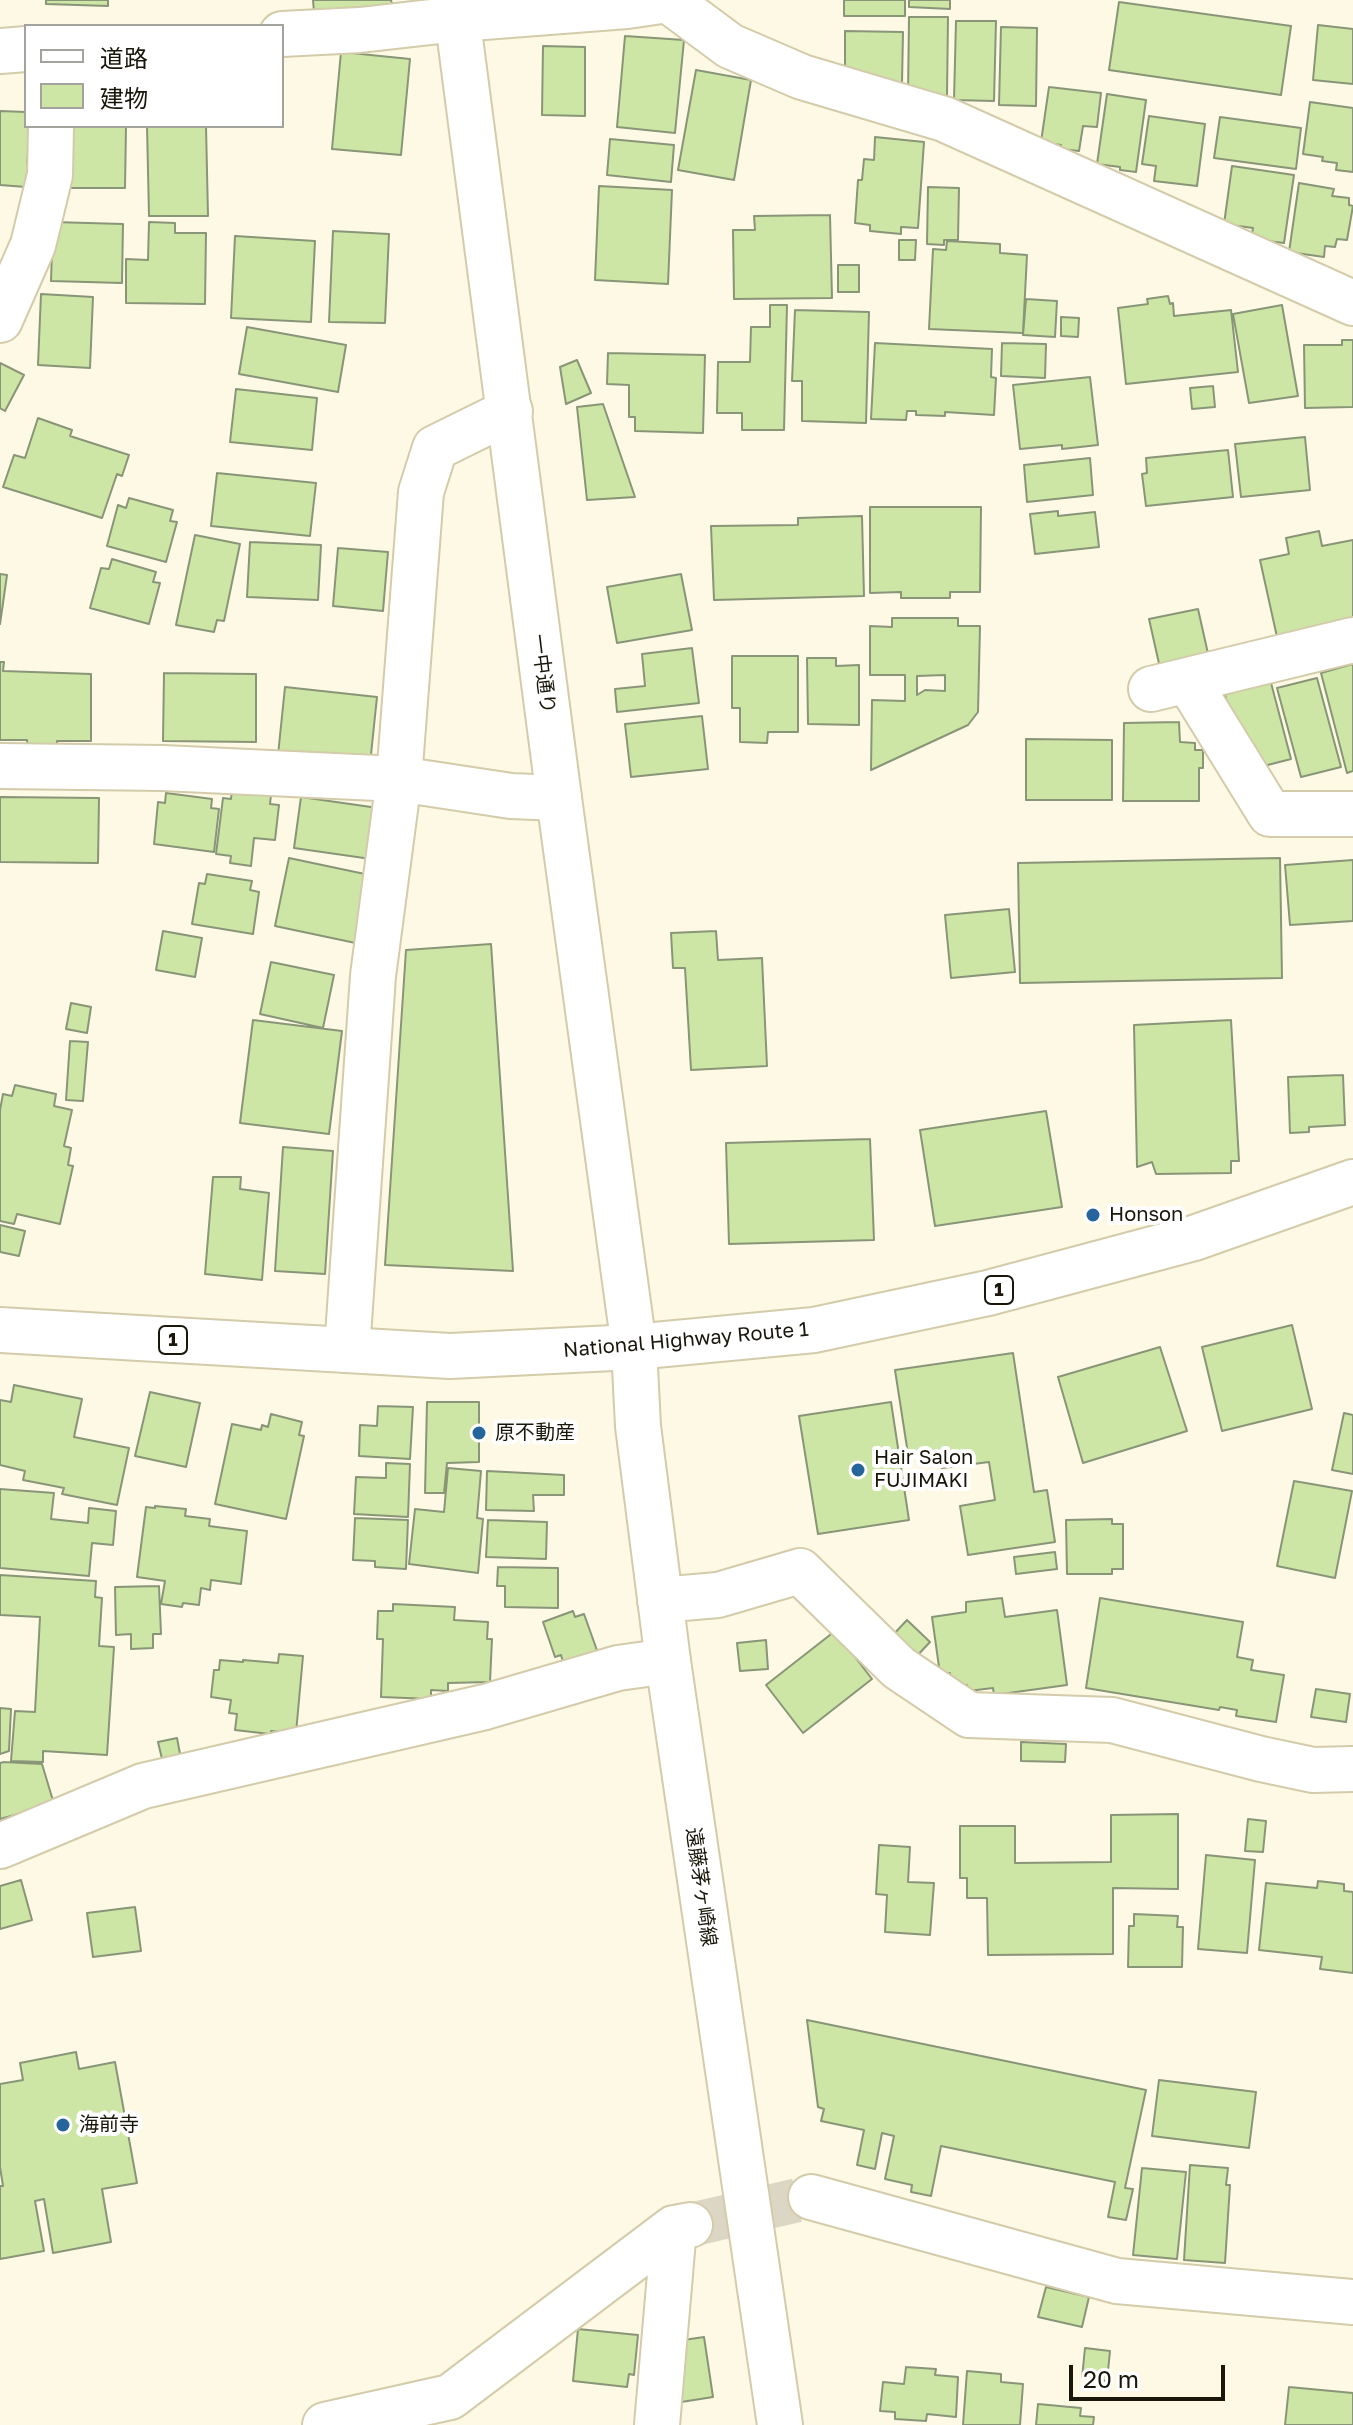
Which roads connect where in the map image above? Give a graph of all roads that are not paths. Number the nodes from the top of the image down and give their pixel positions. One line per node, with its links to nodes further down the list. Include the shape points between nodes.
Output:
1 (668, 0): 2 (main road, via 627,6); 7 (main road, via 730,46 802,77 944,119)
2 (456, 9): 3 (main road, via 360,30); 9 (main road, 一中通り)
3 (284, 34)
4 (24, 49): 5 (main road)
5 (0, 51)
6 (51, 128): 8 (main road, via 50,175 33,245)
7 (1353, 303)
8 (0, 320)
9 (510, 411): 12 (main road, via 435,448 421,492); 13 (main road, 一中通り)
10 (1353, 640): 14 (main road, via 1170,685 1270,814)
11 (0, 766): 12 (main road)
12 (399, 779): 13 (main road); 18 (main road, via 373,976)
13 (559, 798): 17 (main road, 一中通り)
14 (1353, 814)
15 (1353, 1182): 17 (main road, National Highway Route 1 / 1, via 1194,1238 988,1293 814,1330)
16 (0, 1330): 18 (main road, National Highway Route 1 / 1)
17 (634, 1347): 18 (main road, National Highway Route 1 / 1, via 450,1356); 19 (main road, 遠藤茅ヶ崎線, via 638,1426)
18 (347, 1350)
19 (660, 1600): 20 (main road, 遠藤茅ヶ崎線); 21 (main road, via 718,1595 800,1571 899,1668 969,1715 1112,1720 1313,1770)
20 (668, 1661): 22 (main road, via 618,1668 485,1707 143,1786); 27 (main road, 遠藤茅ヶ崎線)
21 (1353, 1769)
22 (0, 1846)
23 (811, 2197): 24 (main road, via 1117,2281)
24 (1353, 2302)
25 (325, 2425): 26 (main road, via 450,2397 682,2226)
26 (657, 2425)
27 (780, 2425)

